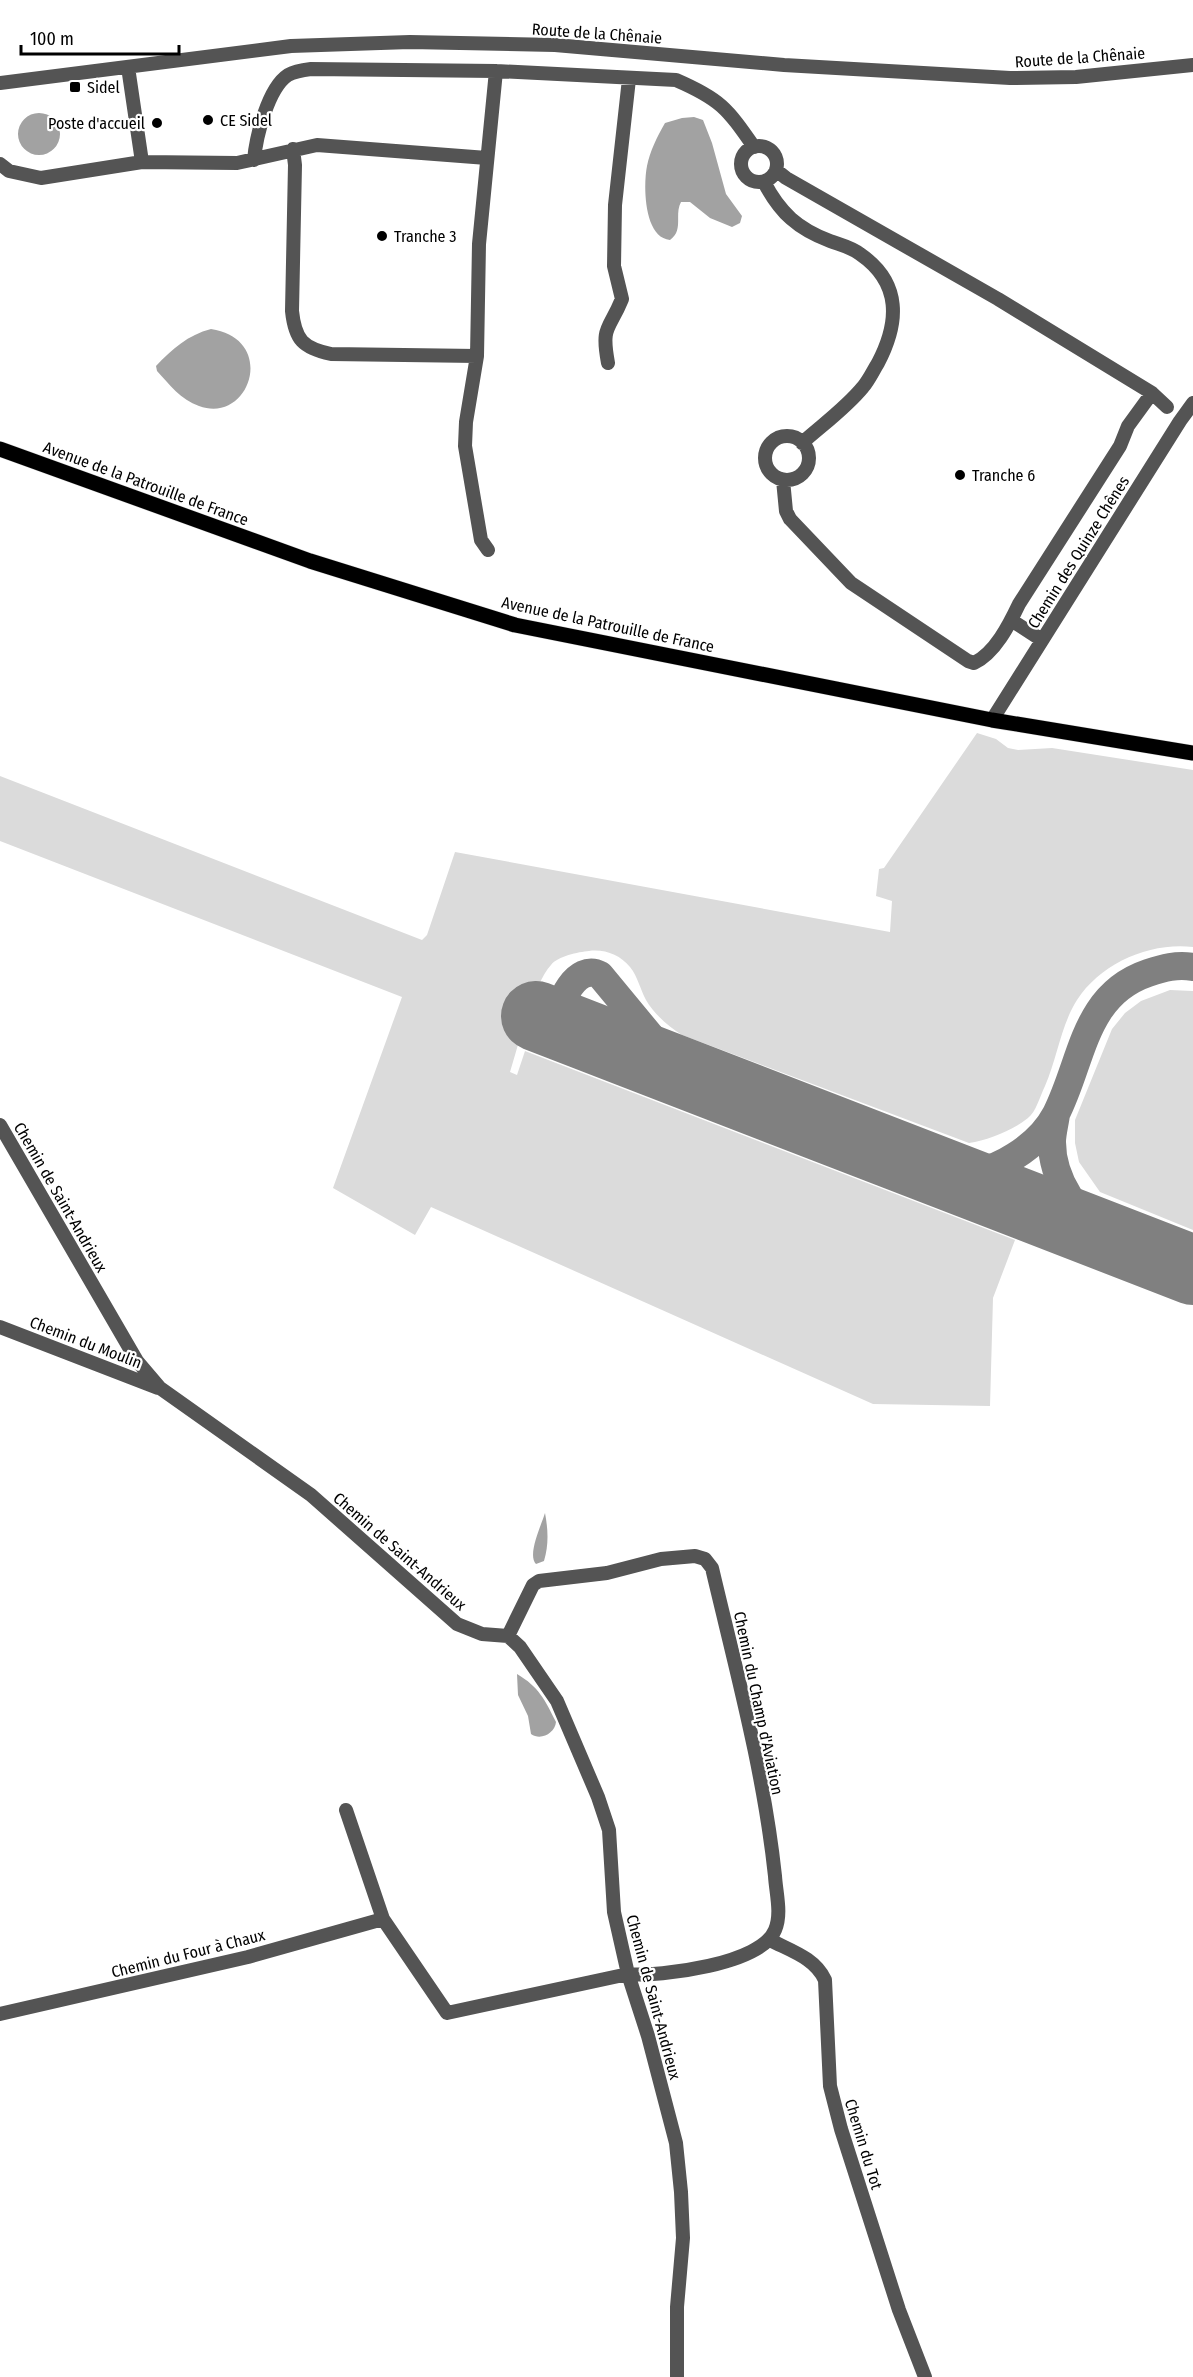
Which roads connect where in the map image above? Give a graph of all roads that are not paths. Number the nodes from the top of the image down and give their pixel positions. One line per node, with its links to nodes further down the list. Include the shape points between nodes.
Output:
1 (1193, 65): 2 (street, Route de la Chênaie, via 1076,77 1010,78 784,65 555,45 410,42 291,46)
2 (128, 68): 5 (street, Route de la Chênaie); 10 (street)
3 (496, 71): 4 (street); 8 (street); 9 (street, via 297,71 288,75 272,94)
4 (629, 79): 6 (street, via 676,81 702,92 732,116); 15 (street, via 615,205 614,266 622,299 606,329)
5 (0, 83)
6 (754, 147): 11 (street, via 770,150 776,159); 13 (street, via 742,157 743,172 749,180)
7 (294, 149): 8 (street, via 317,145); 9 (street); 14 (street, via 292,311 298,338 317,351 331,354)
8 (487, 158): 14 (street, via 479,244)
9 (254, 160): 10 (street)
10 (142, 162): 12 (street, via 41,178)
11 (776, 170): 13 (street); 16 (street)
12 (3, 171)
13 (764, 182): 19 (street, via 788,218 868,260 886,284 894,313 892,332 863,387)
14 (477, 357): 22 (street, via 465,446 481,540)
15 (608, 363)
16 (1152, 393): 18 (street); 23 (street)
17 (1193, 403): 24 (street, Chemin des Quinze Chênes)
18 (1167, 407)
19 (802, 443): 21 (street, via 808,453 806,468 800,476); 21 (street, via 790,437 781,438 766,451 768,469)
20 (0, 449): 25 (main road, Avenue de la Patrouille de France, via 310,561 515,625)
21 (783, 480): 23 (street, via 790,519 851,583 968,661 986,658)
22 (488, 550)
23 (1011, 620): 24 (street)
24 (1042, 640): 25 (street, Chemin des Quinze Chênes)
25 (992, 720): 26 (main road, Avenue de la Patrouille de France)
26 (1193, 753)
27 (0, 1125): 29 (street, Chemin de Saint-Andrieux, via 137,1361)
28 (0, 1327): 29 (street, Chemin du Moulin)
29 (160, 1388): 30 (street, Chemin de Saint-Andrieux, via 311,1495 457,1624 482,1634)
30 (508, 1636): 33 (street, Chemin du Champ d'Aviation, via 533,1585 539,1581 607,1573 661,1559 705,1559 712,1568 752,1735 772,1845 778,1912 776,1930); 34 (street, Chemin de Saint-Andrieux, via 557,1701 598,1797 609,1830 614,1912)
31 (346, 1810): 32 (street)
32 (382, 1919): 34 (street, via 447,2013); 35 (street, Chemin du Four à Chaux, via 248,1957)
33 (770, 1940): 34 (street, via 737,1958 696,1969 648,1976); 37 (street, Chemin du Tot, via 820,1968 825,1980 830,2086 899,2310)
34 (628, 1974): 36 (street, Chemin de Saint-Andrieux, via 676,2143 683,2238 677,2307)
35 (0, 2014)
36 (677, 2377)
37 (925, 2377)

